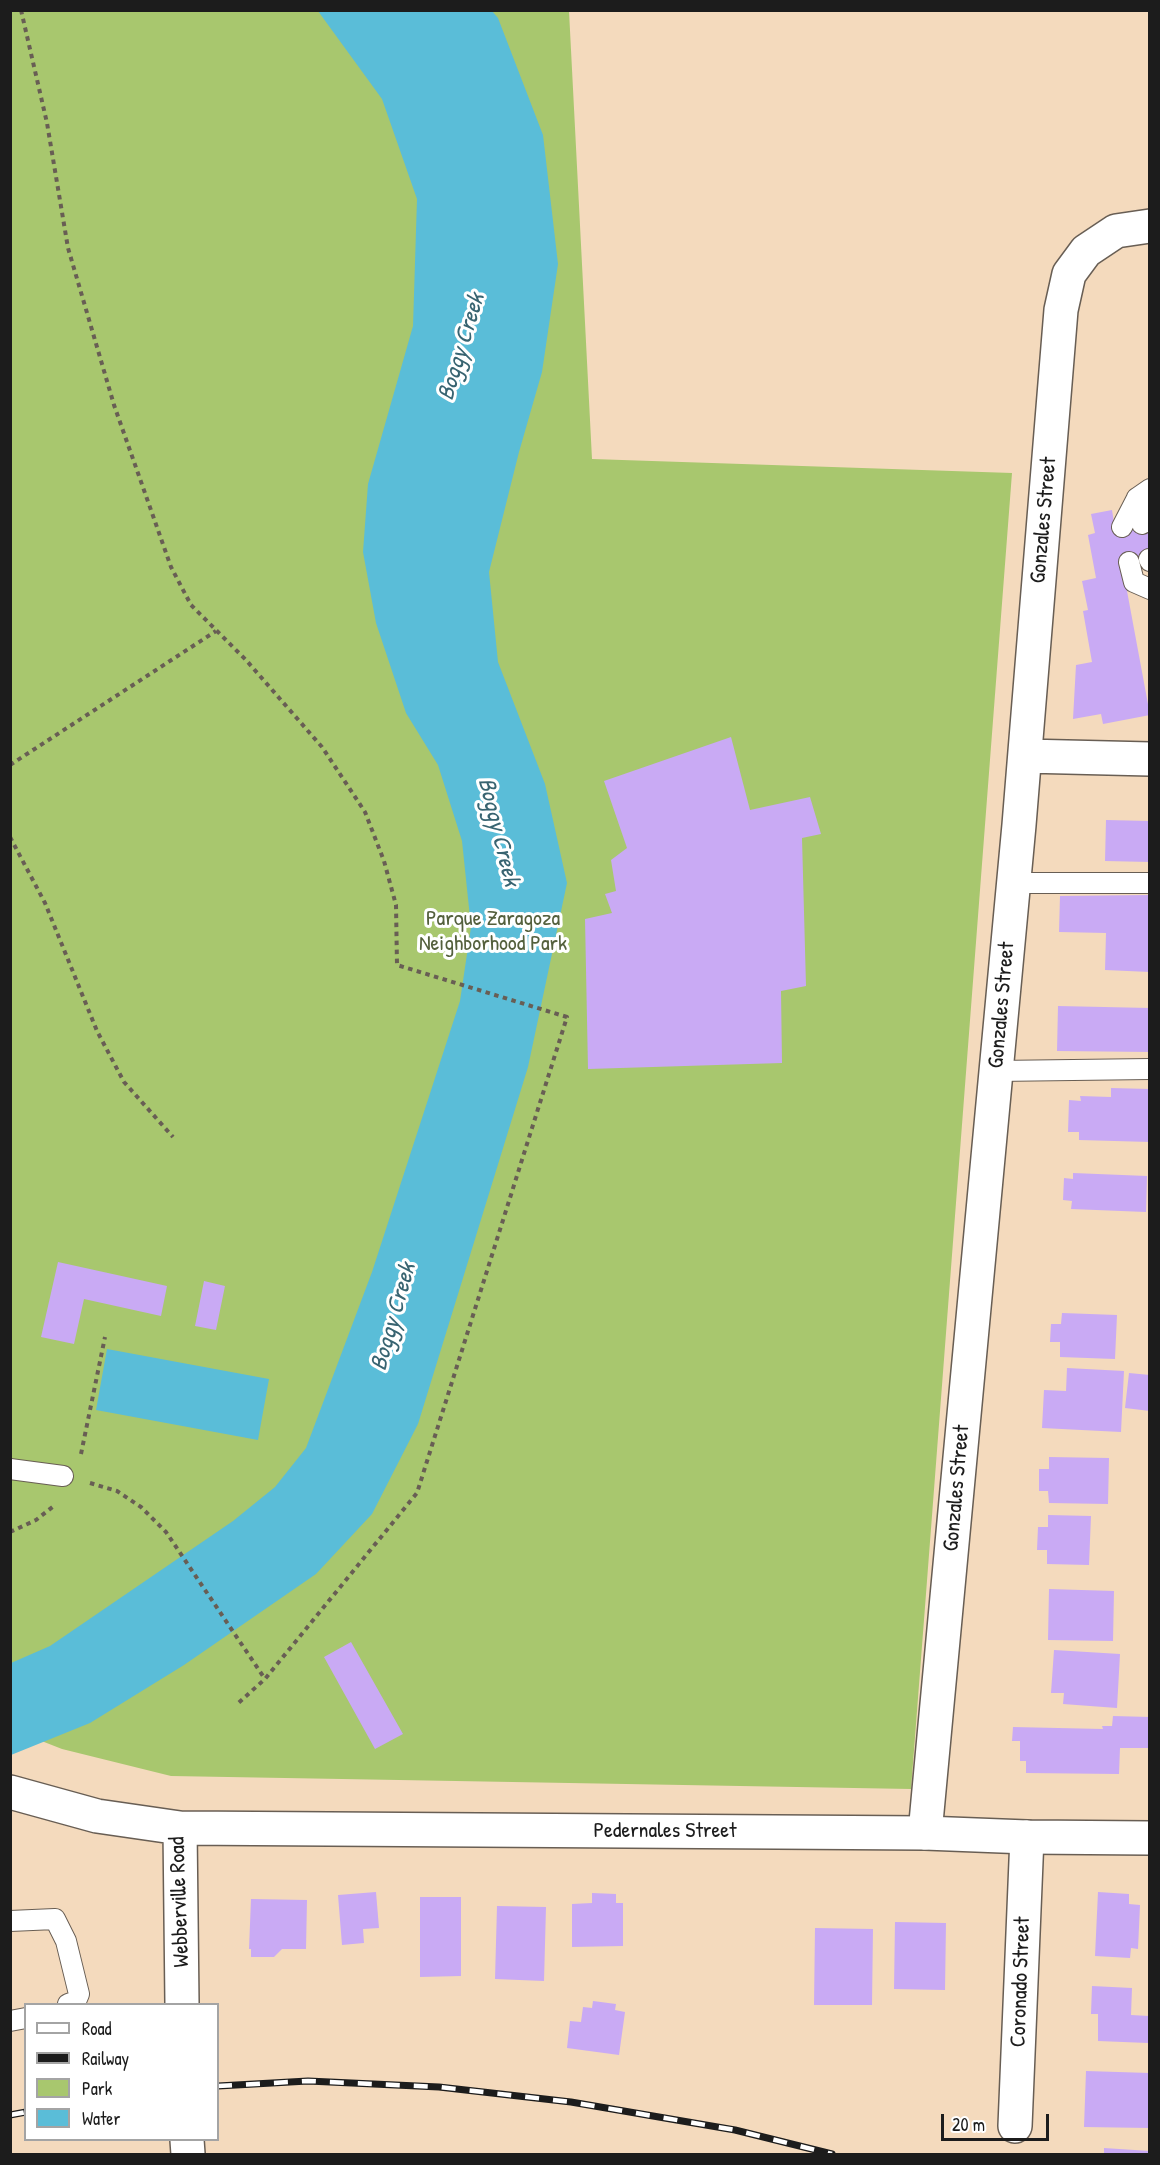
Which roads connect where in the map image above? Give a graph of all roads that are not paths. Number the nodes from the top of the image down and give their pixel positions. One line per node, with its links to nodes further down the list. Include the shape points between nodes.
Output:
1 (1149, 226): 7 (street, Gonzales Street, via 1116,231 1086,251 1069,274 1060,310)
2 (1143, 494): 3 (lane); 4 (lane)
3 (1142, 524)
4 (1122, 527)
5 (1129, 562): 6 (lane, via 1134,582)
6 (1149, 589)
7 (1025, 756): 8 (street); 9 (street, Gonzales Street)
8 (1149, 759)
9 (1014, 883): 10 (lane); 12 (street, Gonzales Street)
10 (1149, 883)
11 (1149, 1069): 12 (lane)
12 (996, 1071): 17 (street, Gonzales Street)
13 (10, 1469): 14 (lane)
14 (70, 1477)
15 (10, 1792): 16 (street, Webberville Road, via 97,1816)
16 (180, 1828): 17 (street, Pedernales Street); 22 (street, Webberville Road)
17 (925, 1833): 18 (street, Pedernales Street)
18 (1027, 1837): 19 (street, Pedernales Street); 23 (street, Coronado Street)
19 (1149, 1838)
20 (10, 1921): 21 (lane, via 55,1919 66,1941 79,1994)
21 (71, 2003)
22 (182, 2003)
23 (1015, 2126)

